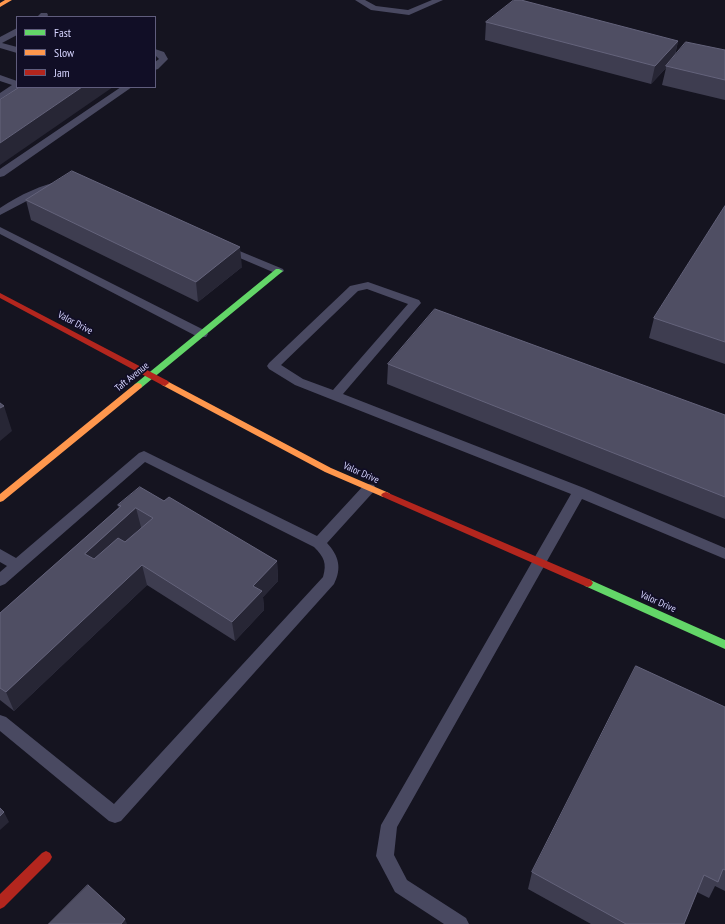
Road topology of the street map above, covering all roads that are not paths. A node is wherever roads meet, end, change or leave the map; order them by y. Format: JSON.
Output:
{"nodes":[{"id":1,"x":9,"y":0,"type":"edge"},
{"id":2,"x":359,"y":0,"type":"edge"},
{"id":3,"x":439,"y":0,"type":"edge"},
{"id":4,"x":0,"y":6,"type":"edge"},
{"id":5,"x":16,"y":32,"type":"edge"},
{"id":6,"x":0,"y":41,"type":"edge"},
{"id":7,"x":0,"y":45,"type":"edge"},
{"id":8,"x":16,"y":50,"type":"edge"},
{"id":9,"x":156,"y":52,"type":"edge"},
{"id":10,"x":156,"y":66,"type":"edge"},
{"id":11,"x":0,"y":78,"type":"edge"},
{"id":12,"x":16,"y":85,"type":"edge"},
{"id":13,"x":16,"y":86,"type":"edge"},
{"id":14,"x":126,"y":88,"type":"edge"},
{"id":15,"x":0,"y":97,"type":"edge"},
{"id":16,"x":0,"y":174,"type":"edge"},
{"id":17,"x":77,"y":184,"type":"edge"},
{"id":18,"x":0,"y":212,"type":"edge"},
{"id":19,"x":0,"y":230,"type":"edge"},
{"id":20,"x":215,"y":243,"type":"edge"},
{"id":21,"x":278,"y":272,"type":"joint"},
{"id":22,"x":0,"y":296,"type":"edge"},
{"id":23,"x":202,"y":334,"type":"junction"},
{"id":24,"x":151,"y":376,"type":"junction"},
{"id":25,"x":335,"y":396,"type":"junction"},
{"id":26,"x":370,"y":489,"type":"junction"},
{"id":27,"x":579,"y":492,"type":"junction"},
{"id":28,"x":0,"y":499,"type":"edge"},
{"id":29,"x":320,"y":543,"type":"junction"},
{"id":30,"x":725,"y":554,"type":"edge"},
{"id":31,"x":0,"y":555,"type":"edge"},
{"id":32,"x":540,"y":561,"type":"junction"},
{"id":33,"x":17,"y":565,"type":"junction"},
{"id":34,"x":0,"y":580,"type":"edge"},
{"id":35,"x":725,"y":645,"type":"edge"},
{"id":36,"x":0,"y":722,"type":"edge"},
{"id":37,"x":46,"y":857,"type":"dead end"},
{"id":38,"x":0,"y":902,"type":"edge"},
{"id":39,"x":460,"y":924,"type":"edge"}],
"edges":[{"from":1,"to":4,"type":"street"},
{"from":2,"to":3,"type":"lane"},
{"from":5,"to":6,"type":"lane"},
{"from":7,"to":8,"type":"lane"},
{"from":9,"to":10,"type":"lane"},
{"from":11,"to":12,"type":"lane"},
{"from":13,"to":15,"type":"lane"},
{"from":14,"to":16,"type":"lane"},
{"from":17,"to":18,"type":"lane"},
{"from":19,"to":23,"type":"lane"},
{"from":20,"to":21,"type":"lane"},
{"from":21,"to":23,"type":"street","name":"Taft Avenue"},
{"from":22,"to":24,"type":"street","name":"Valor Drive"},
{"from":23,"to":24,"type":"street","name":"Taft Avenue"},
{"from":24,"to":26,"type":"street","name":"Valor Drive"},
{"from":24,"to":28,"type":"street","name":"Taft Avenue"},
{"from":25,"to":25,"type":"lane"},
{"from":25,"to":27,"type":"lane"},
{"from":26,"to":29,"type":"lane"},
{"from":26,"to":32,"type":"street","name":"Valor Drive"},
{"from":27,"to":30,"type":"lane"},
{"from":27,"to":32,"type":"lane"},
{"from":29,"to":33,"type":"lane"},
{"from":29,"to":36,"type":"lane"},
{"from":31,"to":33,"type":"lane"},
{"from":32,"to":35,"type":"street","name":"Valor Drive"},
{"from":32,"to":39,"type":"lane"},
{"from":33,"to":34,"type":"lane"},
{"from":37,"to":38,"type":"street"}]}
